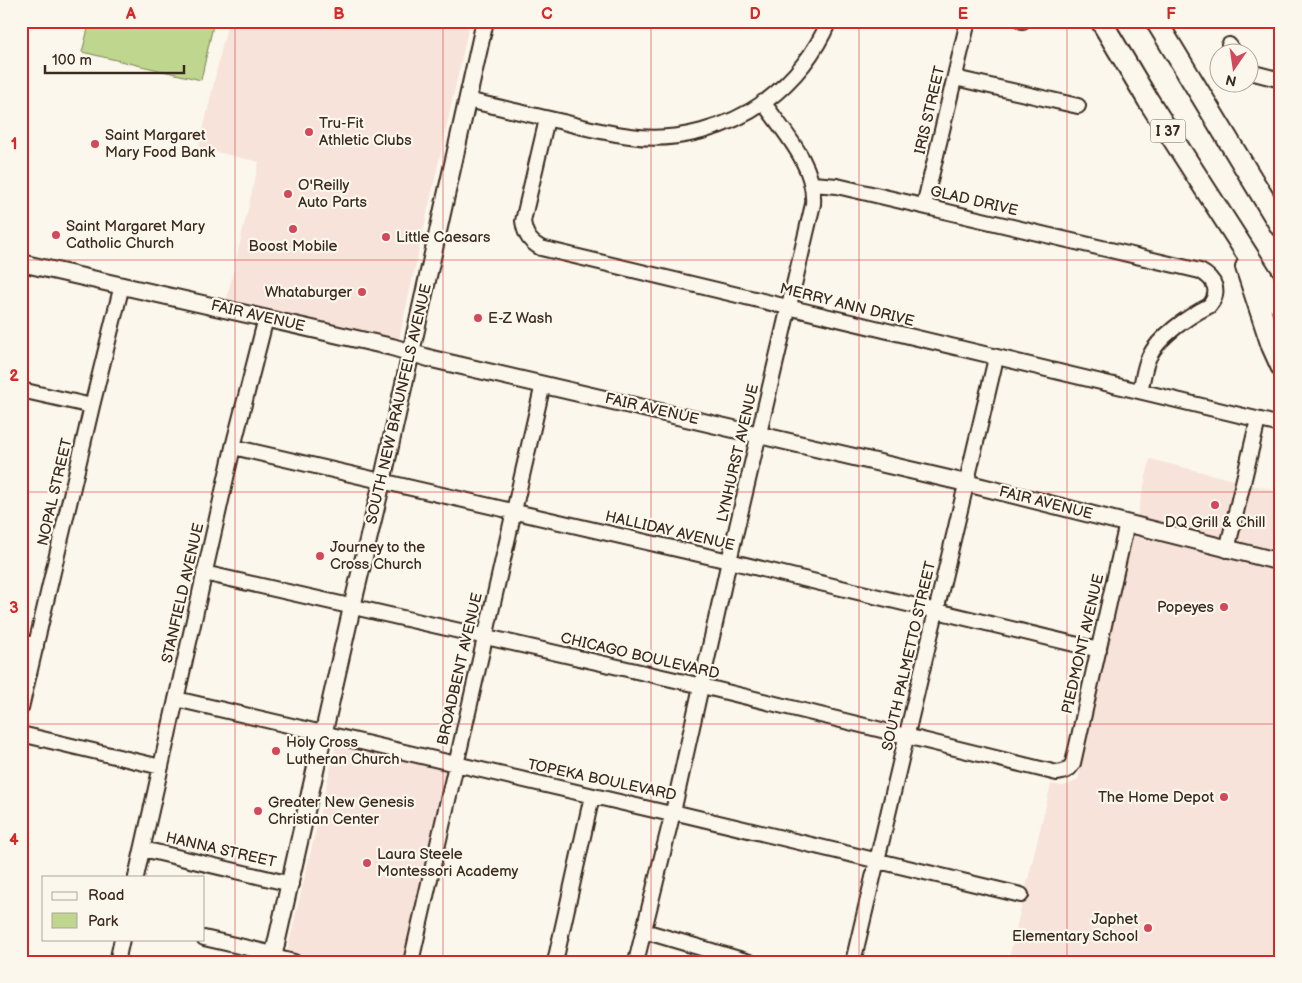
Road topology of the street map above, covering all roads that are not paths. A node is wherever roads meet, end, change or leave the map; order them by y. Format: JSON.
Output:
{"nodes":[{"id":1,"x":485,"y":21,"type":"edge"},
{"id":2,"x":829,"y":21,"type":"edge"},
{"id":3,"x":968,"y":21,"type":"edge"},
{"id":4,"x":1101,"y":21,"type":"edge"},
{"id":5,"x":1156,"y":21,"type":"edge"},
{"id":6,"x":1260,"y":75,"type":"edge"},
{"id":7,"x":955,"y":78,"type":"junction"},
{"id":8,"x":1281,"y":80,"type":"edge"},
{"id":9,"x":467,"y":100,"type":"junction"},
{"id":10,"x":763,"y":102,"type":"junction"},
{"id":11,"x":1078,"y":106,"type":"dead end"},
{"id":12,"x":547,"y":119,"type":"junction"},
{"id":13,"x":1221,"y":126,"type":"junction"},
{"id":14,"x":813,"y":184,"type":"junction"},
{"id":15,"x":1281,"y":202,"type":"edge"},
{"id":16,"x":924,"y":206,"type":"junction"},
{"id":17,"x":1281,"y":227,"type":"edge"},
{"id":18,"x":1236,"y":239,"type":"junction"},
{"id":19,"x":21,"y":263,"type":"edge"},
{"id":20,"x":122,"y":285,"type":"junction"},
{"id":21,"x":788,"y":307,"type":"junction"},
{"id":22,"x":1281,"y":307,"type":"edge"},
{"id":23,"x":266,"y":318,"type":"junction"},
{"id":24,"x":411,"y":352,"type":"junction"},
{"id":25,"x":996,"y":358,"type":"junction"},
{"id":26,"x":1281,"y":366,"type":"edge"},
{"id":27,"x":543,"y":384,"type":"junction"},
{"id":28,"x":21,"y":390,"type":"edge"},
{"id":29,"x":1140,"y":391,"type":"junction"},
{"id":30,"x":92,"y":406,"type":"junction"},
{"id":31,"x":1258,"y":420,"type":"junction"},
{"id":32,"x":1281,"y":426,"type":"edge"},
{"id":33,"x":759,"y":434,"type":"junction"},
{"id":34,"x":233,"y":447,"type":"junction"},
{"id":35,"x":382,"y":482,"type":"junction"},
{"id":36,"x":966,"y":483,"type":"junction"},
{"id":37,"x":513,"y":511,"type":"junction"},
{"id":38,"x":1127,"y":523,"type":"junction"},
{"id":39,"x":1227,"y":550,"type":"junction"},
{"id":40,"x":729,"y":561,"type":"junction"},
{"id":41,"x":1281,"y":562,"type":"edge"},
{"id":42,"x":204,"y":573,"type":"junction"},
{"id":43,"x":352,"y":607,"type":"junction"},
{"id":44,"x":936,"y":612,"type":"junction"},
{"id":45,"x":484,"y":637,"type":"junction"},
{"id":46,"x":21,"y":642,"type":"edge"},
{"id":47,"x":36,"y":646,"type":"junction"},
{"id":48,"x":1099,"y":650,"type":"junction"},
{"id":49,"x":702,"y":686,"type":"junction"},
{"id":50,"x":176,"y":699,"type":"junction"},
{"id":51,"x":21,"y":708,"type":"edge"},
{"id":52,"x":324,"y":733,"type":"junction"},
{"id":53,"x":21,"y":734,"type":"edge"},
{"id":54,"x":906,"y":736,"type":"junction"},
{"id":55,"x":455,"y":764,"type":"junction"},
{"id":56,"x":161,"y":768,"type":"junction"},
{"id":57,"x":1067,"y":770,"type":"joint"},
{"id":58,"x":592,"y":796,"type":"junction"},
{"id":59,"x":673,"y":812,"type":"junction"},
{"id":60,"x":143,"y":848,"type":"junction"},
{"id":61,"x":877,"y":860,"type":"junction"},
{"id":62,"x":136,"y":876,"type":"edge"},
{"id":63,"x":291,"y":884,"type":"junction"},
{"id":64,"x":1021,"y":894,"type":"dead end"},
{"id":65,"x":644,"y":931,"type":"junction"},
{"id":66,"x":205,"y":938,"type":"edge"},
{"id":67,"x":122,"y":940,"type":"edge"},
{"id":68,"x":273,"y":958,"type":"edge"},
{"id":69,"x":117,"y":962,"type":"edge"},
{"id":70,"x":294,"y":962,"type":"edge"},
{"id":71,"x":410,"y":962,"type":"edge"},
{"id":72,"x":555,"y":962,"type":"edge"},
{"id":73,"x":636,"y":962,"type":"edge"},
{"id":74,"x":749,"y":962,"type":"edge"},
{"id":75,"x":853,"y":962,"type":"edge"}],
"edges":[{"from":1,"to":9,"type":"main road","name":"SOUTH NEW BRAUNFELS AVENUE"},
{"from":2,"to":10,"type":"street"},
{"from":3,"to":7,"type":"street","name":"IRIS STREET"},
{"from":4,"to":18,"type":"highway","number":"I 37"},
{"from":5,"to":13,"type":"highway"},
{"from":6,"to":8,"type":"street"},
{"from":7,"to":11,"type":"street"},
{"from":7,"to":16,"type":"street","name":"IRIS STREET"},
{"from":9,"to":12,"type":"street"},
{"from":9,"to":24,"type":"main road","name":"SOUTH NEW BRAUNFELS AVENUE"},
{"from":10,"to":12,"type":"street"},
{"from":10,"to":14,"type":"street"},
{"from":12,"to":21,"type":"street","name":"MERRY ANN DRIVE"},
{"from":13,"to":15,"type":"highway"},
{"from":13,"to":17,"type":"highway"},
{"from":14,"to":16,"type":"street","name":"GLAD DRIVE"},
{"from":14,"to":21,"type":"street","name":"LYNHURST AVENUE"},
{"from":16,"to":29,"type":"street","name":"GLAD DRIVE"},
{"from":18,"to":22,"type":"highway","number":"I 37"},
{"from":18,"to":26,"type":"highway"},
{"from":19,"to":20,"type":"main road","name":"FAIR AVENUE"},
{"from":20,"to":23,"type":"main road","name":"FAIR AVENUE"},
{"from":20,"to":30,"type":"street","name":"NOPAL STREET"},
{"from":21,"to":25,"type":"street","name":"MERRY ANN DRIVE"},
{"from":21,"to":33,"type":"street","name":"LYNHURST AVENUE"},
{"from":23,"to":24,"type":"main road","name":"FAIR AVENUE"},
{"from":23,"to":34,"type":"street","name":"STANFIELD AVENUE"},
{"from":24,"to":27,"type":"main road","name":"FAIR AVENUE"},
{"from":24,"to":35,"type":"main road","name":"SOUTH NEW BRAUNFELS AVENUE"},
{"from":25,"to":29,"type":"street","name":"MERRY ANN DRIVE"},
{"from":25,"to":36,"type":"street","name":"SOUTH PALMETTO STREET"},
{"from":27,"to":33,"type":"main road","name":"FAIR AVENUE"},
{"from":27,"to":37,"type":"street","name":"BROADBENT AVENUE"},
{"from":28,"to":30,"type":"street"},
{"from":29,"to":31,"type":"street","name":"MERRY ANN DRIVE"},
{"from":30,"to":47,"type":"street","name":"NOPAL STREET"},
{"from":31,"to":32,"type":"street","name":"MERRY ANN DRIVE"},
{"from":31,"to":39,"type":"street"},
{"from":33,"to":36,"type":"main road","name":"FAIR AVENUE"},
{"from":33,"to":40,"type":"street","name":"LYNHURST AVENUE"},
{"from":34,"to":35,"type":"street","name":"HALLIDAY AVENUE"},
{"from":34,"to":42,"type":"street","name":"STANFIELD AVENUE"},
{"from":35,"to":37,"type":"street","name":"HALLIDAY AVENUE"},
{"from":35,"to":43,"type":"main road","name":"SOUTH NEW BRAUNFELS AVENUE"},
{"from":36,"to":38,"type":"main road","name":"FAIR AVENUE"},
{"from":36,"to":44,"type":"street","name":"SOUTH PALMETTO STREET"},
{"from":37,"to":40,"type":"street","name":"HALLIDAY AVENUE"},
{"from":37,"to":45,"type":"street","name":"BROADBENT AVENUE"},
{"from":38,"to":39,"type":"main road","name":"FAIR AVENUE"},
{"from":38,"to":48,"type":"street","name":"PIEDMONT AVENUE"},
{"from":39,"to":41,"type":"main road","name":"FAIR AVENUE"},
{"from":40,"to":44,"type":"street","name":"HALLIDAY AVENUE"},
{"from":40,"to":49,"type":"street","name":"LYNHURST AVENUE"},
{"from":42,"to":43,"type":"street","name":"CHICAGO BOULEVARD"},
{"from":42,"to":50,"type":"street","name":"STANFIELD AVENUE"},
{"from":43,"to":45,"type":"street","name":"CHICAGO BOULEVARD"},
{"from":43,"to":52,"type":"main road","name":"SOUTH NEW BRAUNFELS AVENUE"},
{"from":44,"to":48,"type":"street","name":"HALLIDAY AVENUE"},
{"from":44,"to":54,"type":"street","name":"SOUTH PALMETTO STREET"},
{"from":45,"to":49,"type":"street","name":"CHICAGO BOULEVARD"},
{"from":45,"to":55,"type":"street","name":"BROADBENT AVENUE"},
{"from":46,"to":47,"type":"street"},
{"from":47,"to":51,"type":"street","name":"NOPAL STREET"},
{"from":48,"to":57,"type":"street","name":"PIEDMONT AVENUE"},
{"from":49,"to":54,"type":"street","name":"CHICAGO BOULEVARD"},
{"from":49,"to":59,"type":"street","name":"LYNHURST AVENUE"},
{"from":50,"to":52,"type":"street","name":"TOPEKA BOULEVARD"},
{"from":50,"to":56,"type":"street","name":"STANFIELD AVENUE"},
{"from":52,"to":55,"type":"street","name":"TOPEKA BOULEVARD"},
{"from":52,"to":63,"type":"main road","name":"SOUTH NEW BRAUNFELS AVENUE"},
{"from":53,"to":56,"type":"street"},
{"from":54,"to":57,"type":"street","name":"CHICAGO BOULEVARD"},
{"from":54,"to":61,"type":"street","name":"SOUTH PALMETTO STREET"},
{"from":55,"to":58,"type":"street","name":"TOPEKA BOULEVARD"},
{"from":55,"to":71,"type":"street","name":"BROADBENT AVENUE"},
{"from":56,"to":60,"type":"street","name":"STANFIELD AVENUE"},
{"from":58,"to":59,"type":"street","name":"TOPEKA BOULEVARD"},
{"from":58,"to":72,"type":"street"},
{"from":59,"to":61,"type":"street","name":"TOPEKA BOULEVARD"},
{"from":59,"to":65,"type":"street","name":"LYNHURST AVENUE"},
{"from":60,"to":62,"type":"street","name":"STANFIELD AVENUE"},
{"from":60,"to":63,"type":"street","name":"HANNA STREET"},
{"from":61,"to":64,"type":"street","name":"TOPEKA BOULEVARD"},
{"from":61,"to":75,"type":"street","name":"SOUTH PALMETTO STREET"},
{"from":63,"to":68,"type":"main road","name":"SOUTH NEW BRAUNFELS AVENUE"},
{"from":65,"to":73,"type":"street","name":"LYNHURST AVENUE"},
{"from":65,"to":74,"type":"street"},
{"from":66,"to":68,"type":"street"},
{"from":67,"to":69,"type":"street"},
{"from":68,"to":70,"type":"street"}]}
